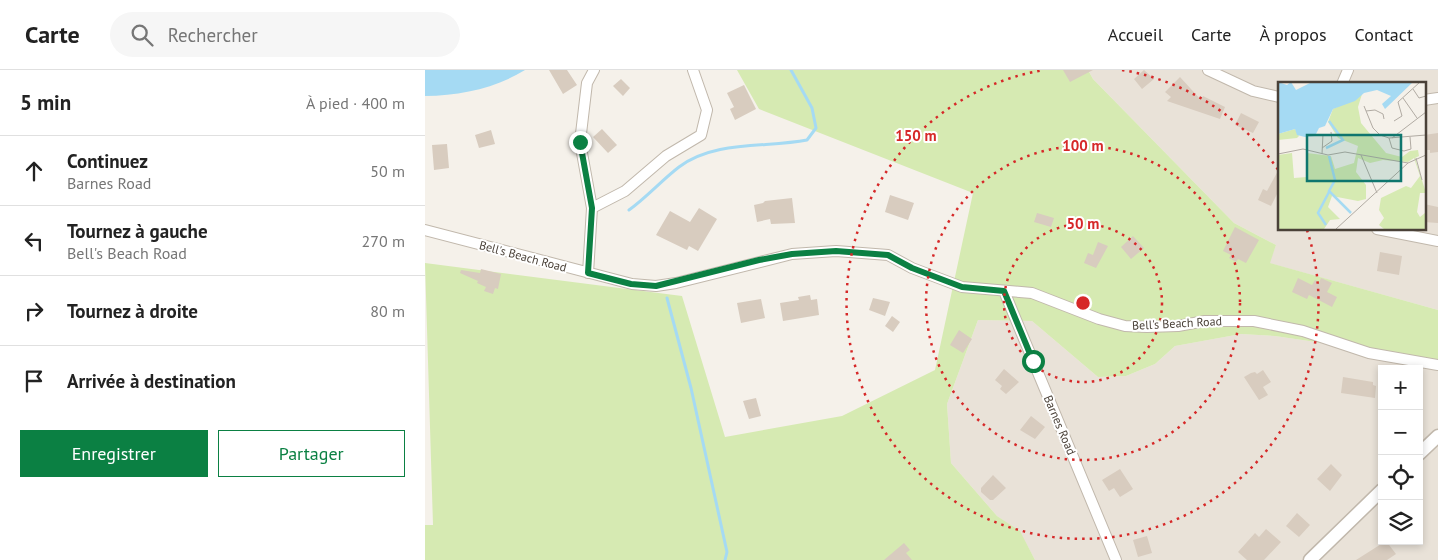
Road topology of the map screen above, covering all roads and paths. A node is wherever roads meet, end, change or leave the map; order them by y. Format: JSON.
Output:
{"nodes":[{"id":1,"x":594,"y":70,"type":"edge"},
{"id":2,"x":693,"y":70,"type":"edge"},
{"id":3,"x":1208,"y":70,"type":"edge"},
{"id":4,"x":1348,"y":70,"type":"edge"},
{"id":5,"x":1343,"y":82,"type":"edge"},
{"id":6,"x":1278,"y":97,"type":"edge"},
{"id":7,"x":592,"y":208,"type":"junction"},
{"id":8,"x":425,"y":230,"type":"edge"},
{"id":9,"x":1382,"y":230,"type":"edge"},
{"id":10,"x":1438,"y":241,"type":"edge"},
{"id":11,"x":588,"y":273,"type":"junction"},
{"id":12,"x":1004,"y":291,"type":"junction"},
{"id":13,"x":1438,"y":364,"type":"edge"},
{"id":14,"x":1438,"y":436,"type":"edge"},
{"id":15,"x":1423,"y":450,"type":"edge"},
{"id":16,"x":1378,"y":494,"type":"edge"},
{"id":17,"x":1115,"y":560,"type":"edge"},
{"id":18,"x":1309,"y":560,"type":"edge"}],
"edges":[{"from":1,"to":7,"type":"street"},
{"from":2,"to":7,"type":"street"},
{"from":3,"to":6,"type":"street"},
{"from":4,"to":5,"type":"street"},
{"from":7,"to":11,"type":"street"},
{"from":8,"to":11,"type":"street","name":"Bell's Beach Road"},
{"from":9,"to":10,"type":"street"},
{"from":11,"to":12,"type":"street","name":"Bell's Beach Road"},
{"from":12,"to":13,"type":"street","name":"Bell's Beach Road"},
{"from":12,"to":17,"type":"street","name":"Barnes Road"},
{"from":14,"to":15,"type":"street"},
{"from":16,"to":18,"type":"street"}]}
